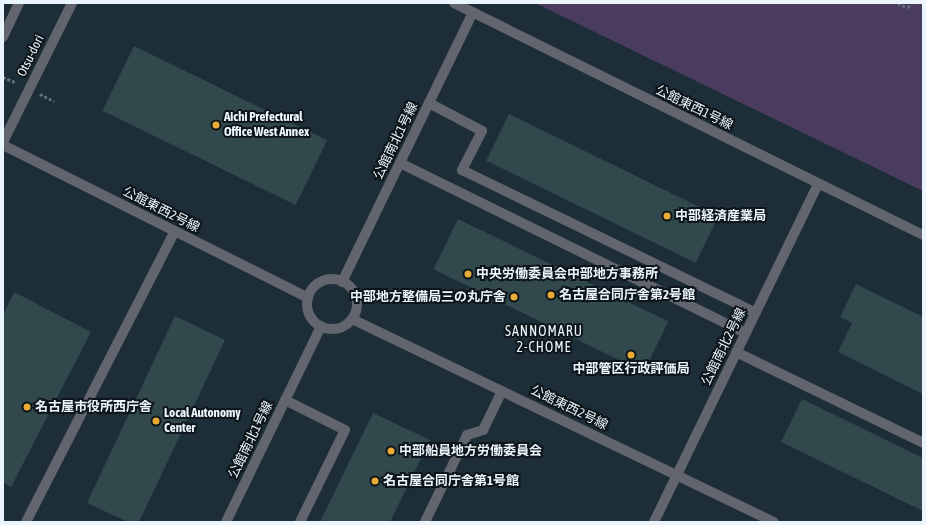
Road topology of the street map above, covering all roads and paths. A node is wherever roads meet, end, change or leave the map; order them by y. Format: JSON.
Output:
{"nodes":[{"id":1,"x":19,"y":3,"type":"edge"},
{"id":2,"x":72,"y":3,"type":"edge"},
{"id":3,"x":454,"y":3,"type":"edge"},
{"id":4,"x":898,"y":3,"type":"edge"},
{"id":5,"x":910,"y":3,"type":"edge"},
{"id":6,"x":473,"y":12,"type":"junction"},
{"id":7,"x":3,"y":37,"type":"edge"},
{"id":8,"x":429,"y":103,"type":"junction"},
{"id":9,"x":3,"y":144,"type":"edge"},
{"id":10,"x":400,"y":163,"type":"junction"},
{"id":11,"x":818,"y":184,"type":"junction"},
{"id":12,"x":175,"y":231,"type":"junction"},
{"id":13,"x":923,"y":234,"type":"edge"},
{"id":14,"x":342,"y":282,"type":"junction"},
{"id":15,"x":308,"y":298,"type":"junction"},
{"id":16,"x":755,"y":312,"type":"junction"},
{"id":17,"x":352,"y":319,"type":"junction"},
{"id":18,"x":321,"y":326,"type":"junction"},
{"id":19,"x":745,"y":333,"type":"junction"},
{"id":20,"x":736,"y":352,"type":"junction"},
{"id":21,"x":502,"y":391,"type":"junction"},
{"id":22,"x":285,"y":400,"type":"junction"},
{"id":23,"x":923,"y":443,"type":"edge"},
{"id":24,"x":676,"y":474,"type":"junction"},
{"id":25,"x":763,"y":520,"type":"edge"},
{"id":26,"x":26,"y":522,"type":"edge"},
{"id":27,"x":226,"y":522,"type":"edge"},
{"id":28,"x":300,"y":522,"type":"edge"},
{"id":29,"x":425,"y":522,"type":"edge"},
{"id":30,"x":654,"y":522,"type":"edge"},
{"id":31,"x":774,"y":522,"type":"edge"}],
"edges":[{"from":1,"to":7,"type":"street"},
{"from":2,"to":9,"type":"street","name":"Otsu-dori"},
{"from":3,"to":6,"type":"street","name":"公館東西1号線"},
{"from":4,"to":5,"type":"path"},
{"from":6,"to":8,"type":"street","name":"公館南北1号線"},
{"from":6,"to":11,"type":"street","name":"公館東西1号線"},
{"from":8,"to":10,"type":"street","name":"公館南北1号線"},
{"from":8,"to":16,"type":"street"},
{"from":9,"to":12,"type":"street","name":"公館東西2号線"},
{"from":10,"to":14,"type":"street","name":"公館南北1号線"},
{"from":10,"to":19,"type":"street"},
{"from":11,"to":13,"type":"street","name":"公館東西1号線"},
{"from":11,"to":16,"type":"street","name":"公館南北2号線"},
{"from":12,"to":15,"type":"street","name":"公館東西2号線"},
{"from":12,"to":26,"type":"street"},
{"from":14,"to":15,"type":"street"},
{"from":14,"to":17,"type":"street"},
{"from":15,"to":18,"type":"street"},
{"from":16,"to":19,"type":"street","name":"公館南北2号線"},
{"from":17,"to":18,"type":"street"},
{"from":17,"to":21,"type":"street","name":"公館東西2号線"},
{"from":18,"to":22,"type":"street","name":"公館南北1号線"},
{"from":19,"to":20,"type":"street","name":"公館南北2号線"},
{"from":20,"to":23,"type":"street"},
{"from":20,"to":24,"type":"street","name":"公館南北2号線"},
{"from":21,"to":24,"type":"street","name":"公館東西2号線"},
{"from":21,"to":29,"type":"street"},
{"from":22,"to":27,"type":"street","name":"公館南北1号線"},
{"from":22,"to":28,"type":"street"},
{"from":24,"to":25,"type":"street","name":"公館東西2号線"},
{"from":24,"to":30,"type":"street","name":"公館南北2号線"},
{"from":25,"to":31,"type":"street","name":"公館東西2号線"}]}
